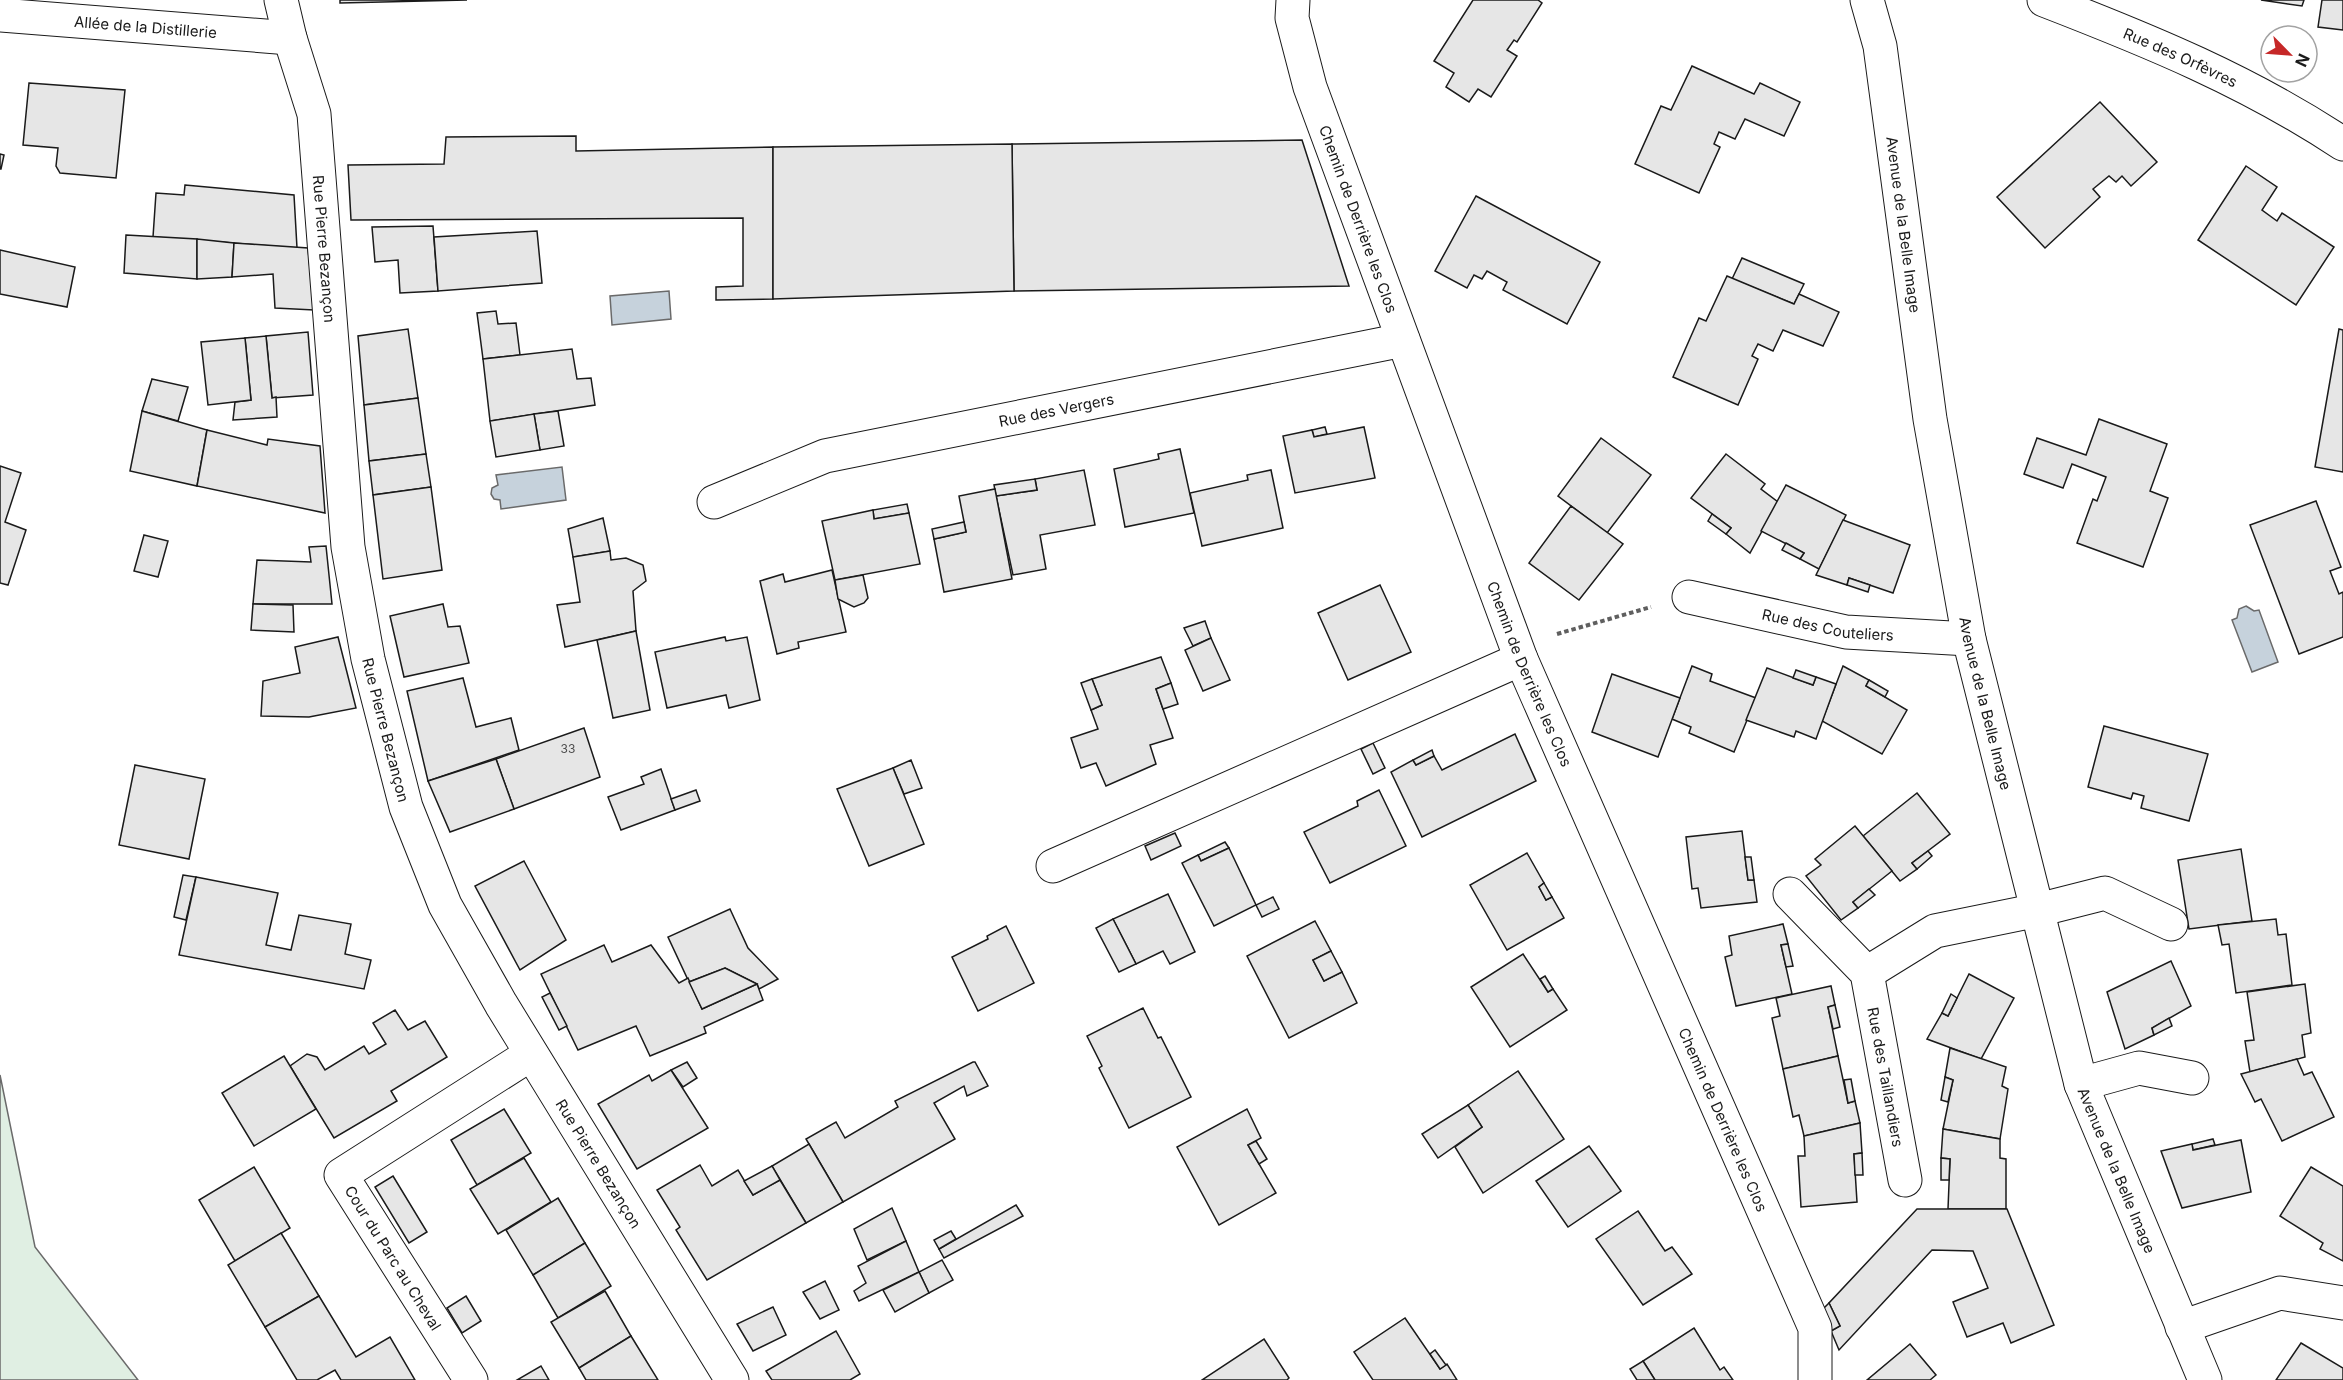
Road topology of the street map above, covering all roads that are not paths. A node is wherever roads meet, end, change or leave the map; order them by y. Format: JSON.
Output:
{"nodes":[{"id":1,"x":281,"y":0,"type":"edge"},
{"id":2,"x":1293,"y":0,"type":"edge"},
{"id":3,"x":1867,"y":0,"type":"edge"},
{"id":4,"x":2044,"y":0,"type":"edge"},
{"id":5,"x":0,"y":15,"type":"edge"},
{"id":6,"x":290,"y":38,"type":"junction"},
{"id":7,"x":2343,"y":144,"type":"edge"},
{"id":8,"x":1403,"y":340,"type":"junction"},
{"id":9,"x":714,"y":502,"type":"dead end"},
{"id":10,"x":1689,"y":597,"type":"road end"},
{"id":11,"x":1969,"y":639,"type":"junction"},
{"id":12,"x":1519,"y":652,"type":"junction"},
{"id":13,"x":1053,"y":866,"type":"dead end"},
{"id":14,"x":1790,"y":894,"type":"dead end"},
{"id":15,"x":2038,"y":910,"type":"junction"},
{"id":16,"x":2171,"y":924,"type":"dead end"},
{"id":17,"x":1867,"y":973,"type":"junction"},
{"id":18,"x":531,"y":1054,"type":"junction"},
{"id":19,"x":2192,"y":1078,"type":"dead end"},
{"id":20,"x":2081,"y":1084,"type":"junction"},
{"id":21,"x":1905,"y":1180,"type":"dead end"},
{"id":22,"x":2343,"y":1303,"type":"edge"},
{"id":23,"x":2182,"y":1326,"type":"junction"},
{"id":24,"x":471,"y":1380,"type":"edge"},
{"id":25,"x":732,"y":1380,"type":"edge"},
{"id":26,"x":1815,"y":1380,"type":"edge"},
{"id":27,"x":2205,"y":1380,"type":"edge"}],
"edges":[{"from":1,"to":6,"type":"street","name":"Rue Pierre Bezançon"},
{"from":2,"to":8,"type":"street","name":"Chemin de Derrière les Clos"},
{"from":3,"to":11,"type":"street","name":"Avenue de la Belle Image"},
{"from":4,"to":7,"type":"street","name":"Rue des Orfèvres"},
{"from":5,"to":6,"type":"street","name":"Allée de la Distillerie"},
{"from":6,"to":18,"type":"street","name":"Rue Pierre Bezançon"},
{"from":8,"to":9,"type":"street","name":"Rue des Vergers"},
{"from":8,"to":12,"type":"street","name":"Chemin de Derrière les Clos"},
{"from":10,"to":11,"type":"street","name":"Rue des Couteliers"},
{"from":11,"to":15,"type":"street","name":"Avenue de la Belle Image"},
{"from":12,"to":13,"type":"street"},
{"from":12,"to":26,"type":"street","name":"Chemin de Derrière les Clos"},
{"from":14,"to":17,"type":"street"},
{"from":15,"to":16,"type":"street"},
{"from":15,"to":17,"type":"street"},
{"from":15,"to":20,"type":"street","name":"Avenue de la Belle Image"},
{"from":17,"to":21,"type":"street","name":"Rue des Taillandiers"},
{"from":18,"to":24,"type":"street","name":"Cour du Parc au Cheval"},
{"from":18,"to":25,"type":"street","name":"Rue Pierre Bezançon"},
{"from":19,"to":20,"type":"street"},
{"from":20,"to":23,"type":"street","name":"Avenue de la Belle Image"},
{"from":22,"to":23,"type":"street"},
{"from":23,"to":27,"type":"street","name":"Avenue de la Belle Image"}]}
